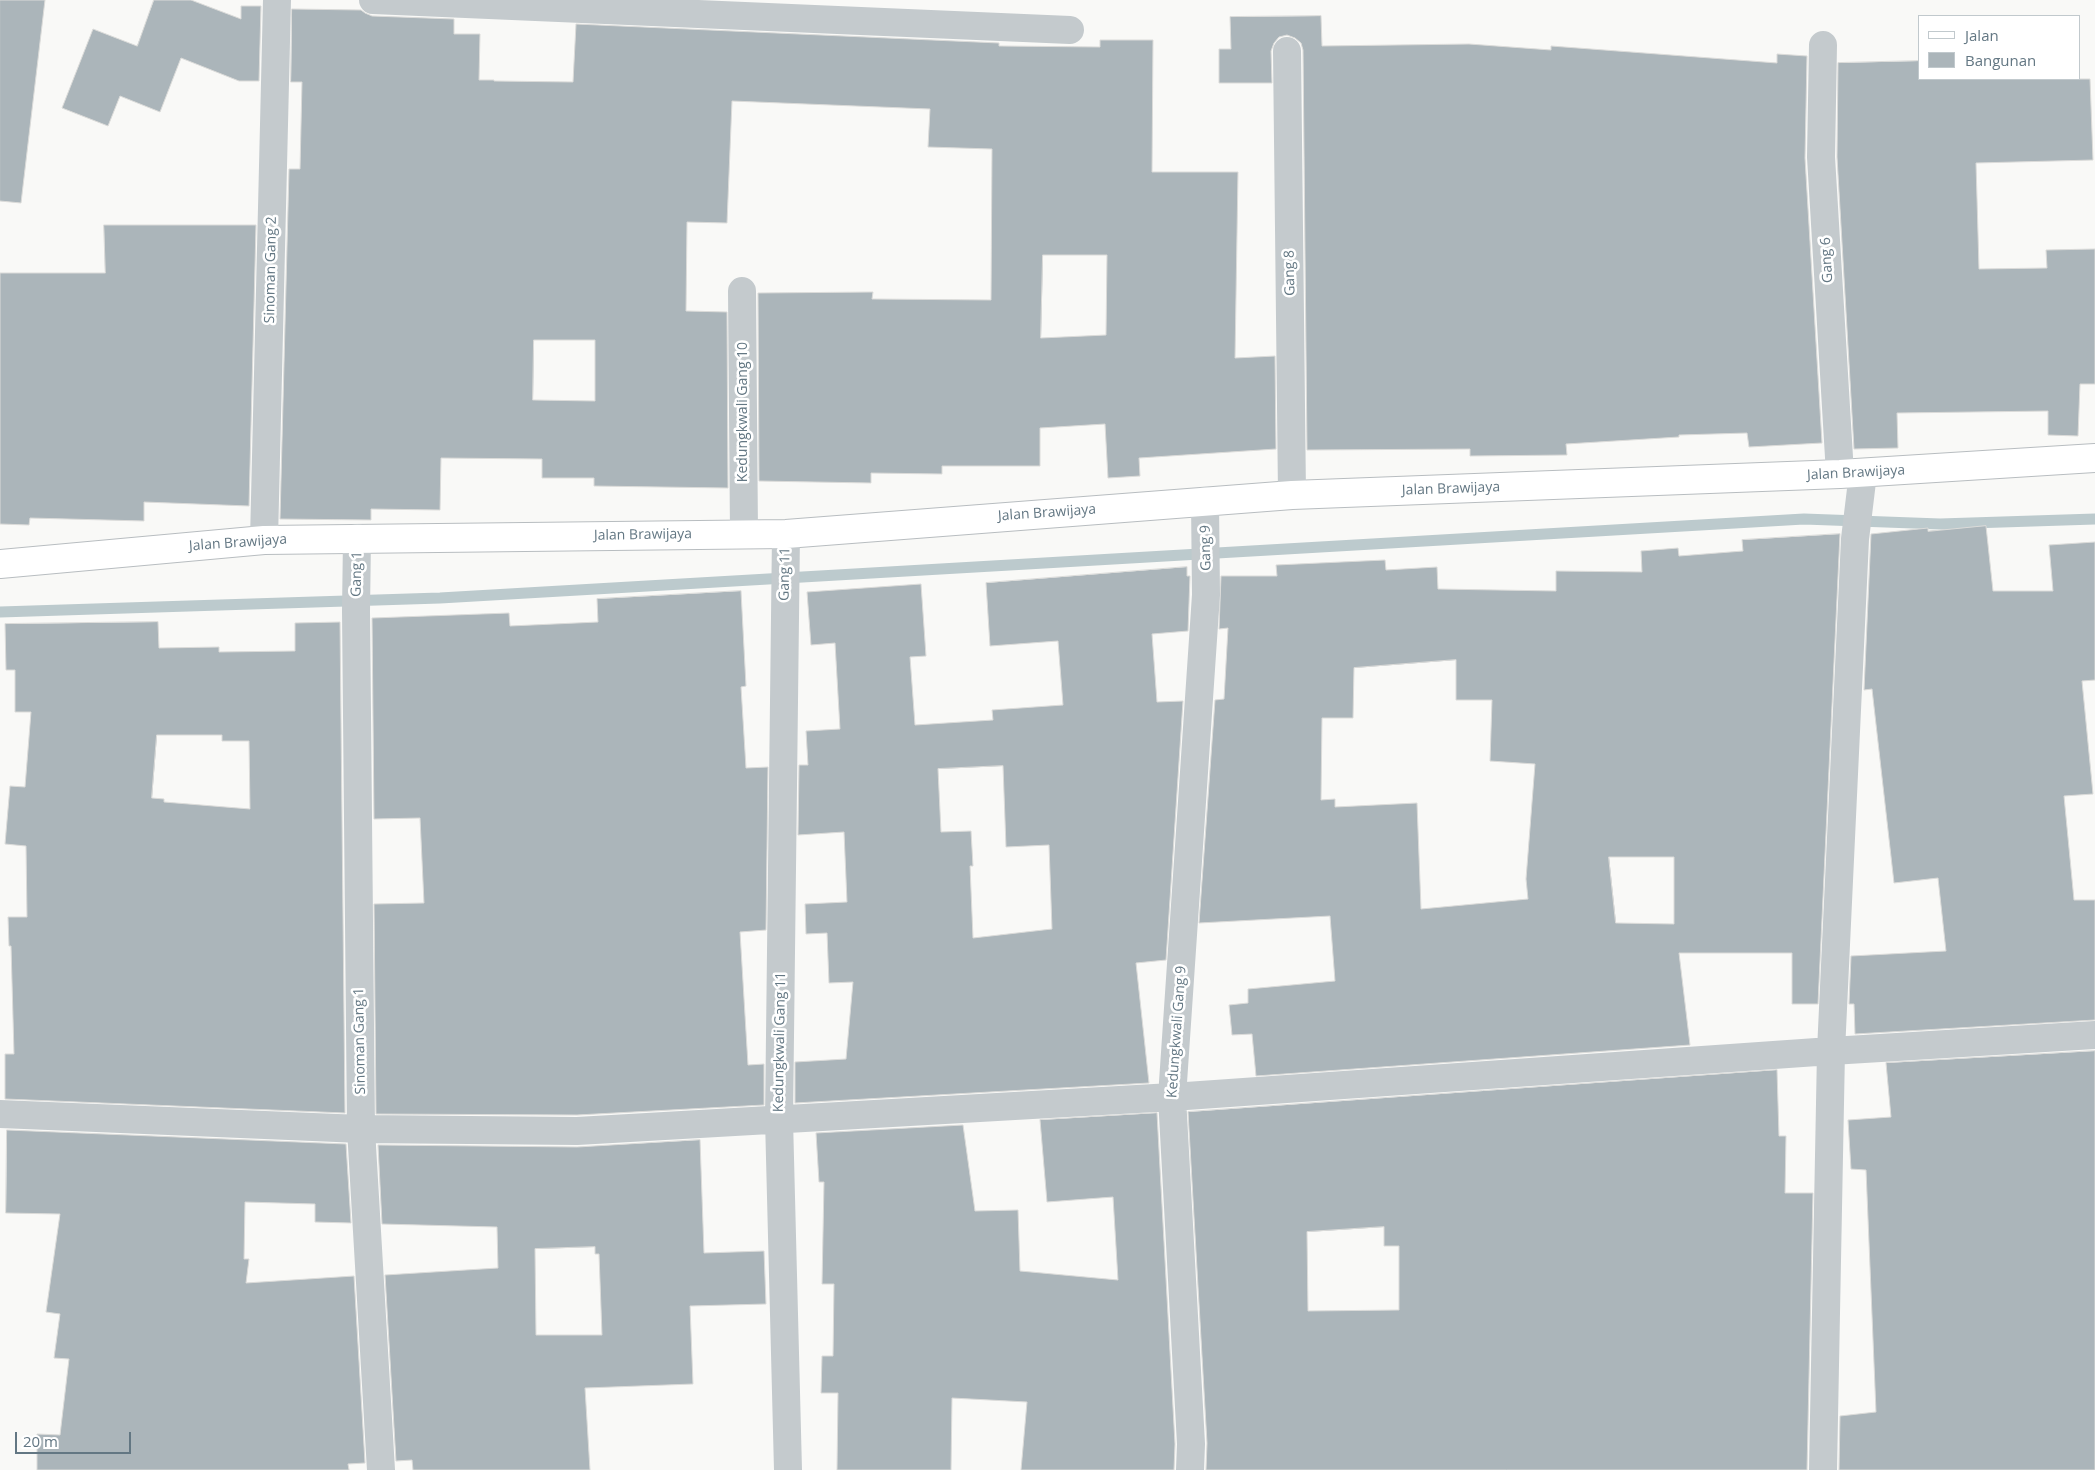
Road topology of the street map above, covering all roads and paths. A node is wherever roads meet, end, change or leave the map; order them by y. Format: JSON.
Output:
{"nodes":[{"id":1,"x":277,"y":0,"type":"edge"},
{"id":2,"x":373,"y":0,"type":"edge"},
{"id":3,"x":1070,"y":30,"type":"dead end"},
{"id":4,"x":1823,"y":45,"type":"dead end"},
{"id":5,"x":1287,"y":52,"type":"dead end"},
{"id":6,"x":742,"y":291,"type":"dead end"},
{"id":7,"x":2095,"y":458,"type":"edge"},
{"id":8,"x":1852,"y":474,"type":"junction"},
{"id":9,"x":1292,"y":495,"type":"junction"},
{"id":10,"x":1205,"y":501,"type":"junction"},
{"id":11,"x":744,"y":534,"type":"junction"},
{"id":12,"x":786,"y":534,"type":"junction"},
{"id":13,"x":358,"y":538,"type":"junction"},
{"id":14,"x":264,"y":540,"type":"junction"},
{"id":15,"x":0,"y":564,"type":"edge"},
{"id":16,"x":1206,"y":595,"type":"joint"},
{"id":17,"x":356,"y":600,"type":"joint"},
{"id":18,"x":784,"y":614,"type":"joint"},
{"id":19,"x":2095,"y":1035,"type":"edge"},
{"id":20,"x":1832,"y":1051,"type":"junction"},
{"id":21,"x":1172,"y":1097,"type":"junction"},
{"id":22,"x":0,"y":1114,"type":"edge"},
{"id":23,"x":779,"y":1119,"type":"junction"},
{"id":24,"x":361,"y":1129,"type":"junction"},
{"id":25,"x":381,"y":1470,"type":"edge"},
{"id":26,"x":788,"y":1470,"type":"edge"},
{"id":27,"x":1190,"y":1470,"type":"edge"},
{"id":28,"x":1823,"y":1470,"type":"edge"}],
"edges":[{"from":1,"to":14,"type":"street","name":"Sinoman Gang 2"},
{"from":2,"to":3,"type":"street"},
{"from":4,"to":8,"type":"street","name":"Gang 6"},
{"from":5,"to":9,"type":"street","name":"Gang 8"},
{"from":6,"to":11,"type":"street","name":"Kedungkwali Gang 10"},
{"from":7,"to":8,"type":"main road","name":"Jalan Brawijaya"},
{"from":8,"to":9,"type":"main road","name":"Jalan Brawijaya"},
{"from":8,"to":20,"type":"street","name":"Gang 6"},
{"from":9,"to":10,"type":"main road","name":"Jalan Brawijaya"},
{"from":10,"to":12,"type":"main road","name":"Jalan Brawijaya"},
{"from":10,"to":16,"type":"street","name":"Gang 9"},
{"from":11,"to":12,"type":"main road","name":"Jalan Brawijaya"},
{"from":11,"to":13,"type":"main road","name":"Jalan Brawijaya"},
{"from":12,"to":18,"type":"street","name":"Gang 11"},
{"from":13,"to":14,"type":"main road","name":"Jalan Brawijaya"},
{"from":13,"to":17,"type":"street","name":"Gang 1"},
{"from":14,"to":15,"type":"main road","name":"Jalan Brawijaya"},
{"from":16,"to":21,"type":"street","name":"Kedungkwali Gang 9"},
{"from":17,"to":24,"type":"street","name":"Sinoman Gang 1"},
{"from":18,"to":23,"type":"street","name":"Kedungkwali Gang 11"},
{"from":19,"to":20,"type":"street"},
{"from":20,"to":21,"type":"street"},
{"from":20,"to":28,"type":"street","name":"Gang 6"},
{"from":21,"to":23,"type":"street"},
{"from":21,"to":27,"type":"street","name":"Kedungkwali Gang 9"},
{"from":22,"to":24,"type":"street"},
{"from":23,"to":24,"type":"street"},
{"from":23,"to":26,"type":"street","name":"Kedungkwali Gang 11"},
{"from":24,"to":25,"type":"street","name":"Sinoman Gang 1"}]}
